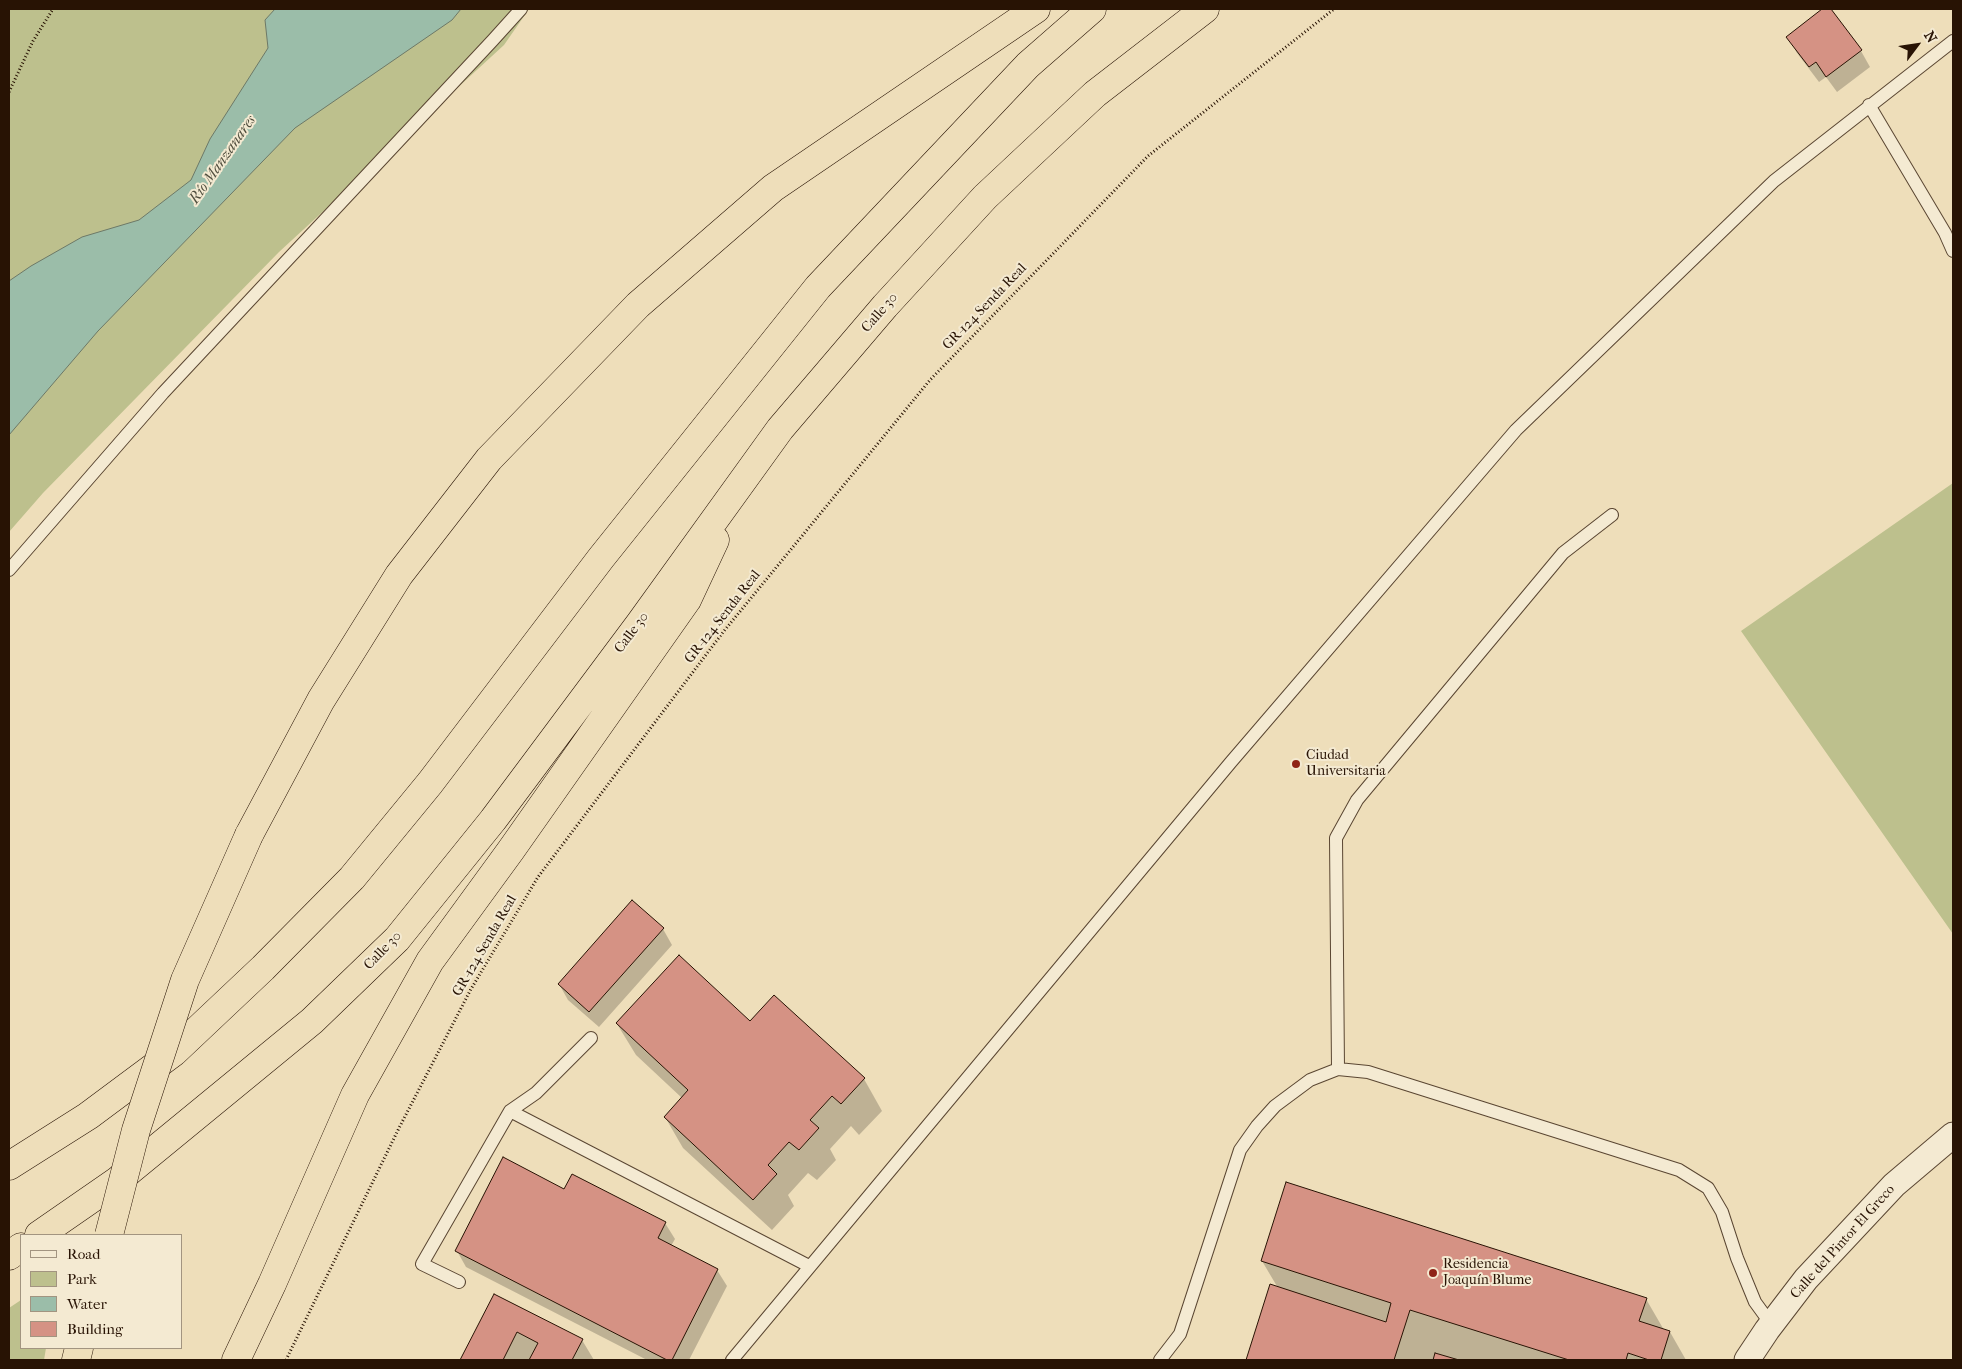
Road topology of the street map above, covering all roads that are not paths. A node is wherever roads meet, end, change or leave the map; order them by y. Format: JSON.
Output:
{"nodes":[{"id":1,"x":521,"y":9,"type":"edge"},
{"id":2,"x":1036,"y":9,"type":"edge"},
{"id":3,"x":1092,"y":9,"type":"edge"},
{"id":4,"x":1205,"y":9,"type":"edge"},
{"id":5,"x":1953,"y":40,"type":"edge"},
{"id":6,"x":1869,"y":105,"type":"junction"},
{"id":7,"x":1953,"y":251,"type":"edge"},
{"id":8,"x":742,"y":482,"type":"junction"},
{"id":9,"x":1612,"y":515,"type":"dead end"},
{"id":10,"x":9,"y":570,"type":"edge"},
{"id":11,"x":591,"y":1038,"type":"dead end"},
{"id":12,"x":1338,"y":1069,"type":"junction"},
{"id":13,"x":510,"y":1111,"type":"junction"},
{"id":14,"x":1953,"y":1135,"type":"edge"},
{"id":15,"x":9,"y":1166,"type":"edge"},
{"id":16,"x":40,"y":1234,"type":"edge"},
{"id":17,"x":109,"y":1234,"type":"edge"},
{"id":18,"x":20,"y":1248,"type":"edge"},
{"id":19,"x":9,"y":1256,"type":"edge"},
{"id":20,"x":809,"y":1266,"type":"junction"},
{"id":21,"x":459,"y":1282,"type":"dead end"},
{"id":22,"x":1771,"y":1324,"type":"junction"},
{"id":23,"x":236,"y":1360,"type":"edge"},
{"id":24,"x":732,"y":1360,"type":"edge"},
{"id":25,"x":1160,"y":1360,"type":"edge"},
{"id":26,"x":1746,"y":1360,"type":"edge"}],
"edges":[{"from":1,"to":10,"type":"lane"},
{"from":2,"to":17,"type":"highway","bridge":true},
{"from":3,"to":15,"type":"highway"},
{"from":4,"to":8,"type":"highway","name":"Calle 30"},
{"from":5,"to":6,"type":"lane"},
{"from":6,"to":7,"type":"lane"},
{"from":6,"to":20,"type":"lane"},
{"from":8,"to":16,"type":"highway","name":"Calle 30"},
{"from":8,"to":23,"type":"highway"},
{"from":9,"to":12,"type":"lane"},
{"from":11,"to":13,"type":"lane"},
{"from":12,"to":22,"type":"lane"},
{"from":12,"to":25,"type":"lane"},
{"from":13,"to":20,"type":"lane"},
{"from":13,"to":21,"type":"lane"},
{"from":14,"to":22,"type":"street","name":"Calle del Pintor El Greco"},
{"from":18,"to":19,"type":"highway"},
{"from":20,"to":24,"type":"lane"},
{"from":22,"to":26,"type":"street","name":"Calle del Pintor El Greco"}]}
